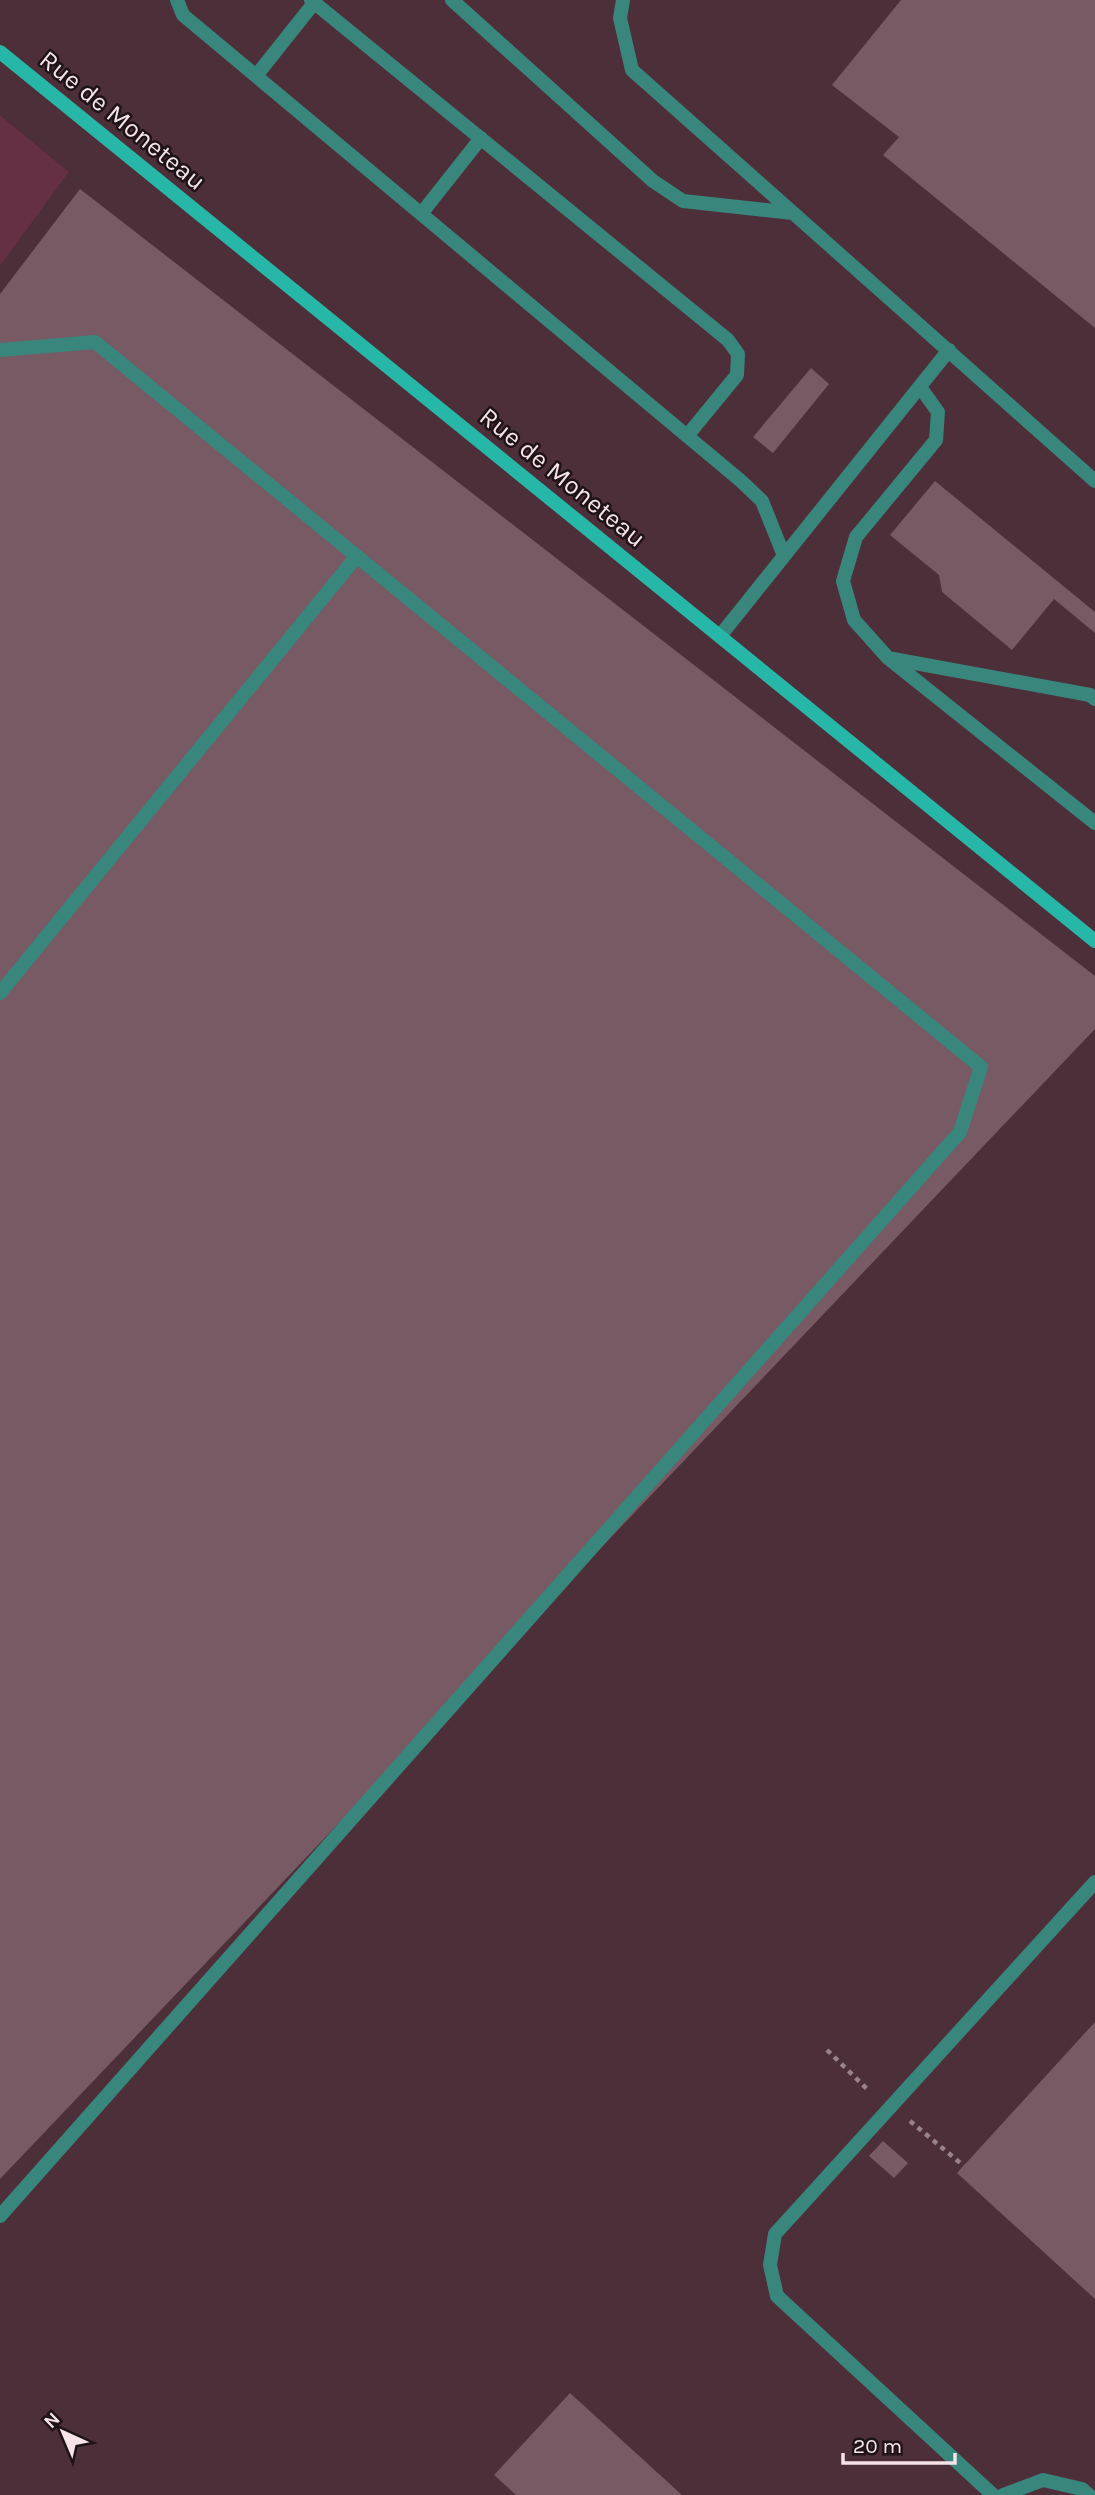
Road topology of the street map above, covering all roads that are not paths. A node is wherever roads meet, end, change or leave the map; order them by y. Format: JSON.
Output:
{"nodes":[{"id":1,"x":177,"y":0,"type":"edge"},
{"id":2,"x":452,"y":0,"type":"edge"},
{"id":3,"x":623,"y":0,"type":"edge"},
{"id":4,"x":312,"y":1,"type":"edge"},
{"id":5,"x":0,"y":52,"type":"edge"},
{"id":6,"x":256,"y":76,"type":"junction"},
{"id":7,"x":481,"y":138,"type":"junction"},
{"id":8,"x":793,"y":213,"type":"junction"},
{"id":9,"x":421,"y":214,"type":"junction"},
{"id":10,"x":0,"y":350,"type":"edge"},
{"id":11,"x":949,"y":350,"type":"junction"},
{"id":12,"x":920,"y":387,"type":"junction"},
{"id":13,"x":687,"y":436,"type":"junction"},
{"id":14,"x":1095,"y":481,"type":"edge"},
{"id":15,"x":357,"y":556,"type":"junction"},
{"id":16,"x":784,"y":556,"type":"junction"},
{"id":17,"x":720,"y":636,"type":"junction"},
{"id":18,"x":888,"y":658,"type":"junction"},
{"id":19,"x":1095,"y":699,"type":"edge"},
{"id":20,"x":1095,"y":823,"type":"edge"},
{"id":21,"x":1095,"y":941,"type":"edge"},
{"id":22,"x":0,"y":993,"type":"edge"},
{"id":23,"x":1095,"y":1882,"type":"edge"},
{"id":24,"x":0,"y":2216,"type":"edge"},
{"id":25,"x":993,"y":2495,"type":"edge"},
{"id":26,"x":1003,"y":2495,"type":"edge"},
{"id":27,"x":1089,"y":2495,"type":"edge"}],
"edges":[{"from":1,"to":6,"type":"lane"},
{"from":2,"to":8,"type":"lane"},
{"from":3,"to":8,"type":"lane"},
{"from":4,"to":6,"type":"lane"},
{"from":4,"to":7,"type":"lane"},
{"from":5,"to":17,"type":"main road","name":"Rue de Moneteau"},
{"from":6,"to":9,"type":"lane"},
{"from":7,"to":9,"type":"lane"},
{"from":7,"to":13,"type":"lane"},
{"from":8,"to":11,"type":"lane"},
{"from":9,"to":13,"type":"lane"},
{"from":10,"to":15,"type":"lane"},
{"from":11,"to":12,"type":"lane"},
{"from":11,"to":14,"type":"lane"},
{"from":12,"to":16,"type":"lane"},
{"from":12,"to":18,"type":"lane"},
{"from":13,"to":16,"type":"lane"},
{"from":15,"to":22,"type":"lane"},
{"from":15,"to":24,"type":"lane"},
{"from":16,"to":17,"type":"lane"},
{"from":17,"to":21,"type":"main road","name":"Rue de Moneteau"},
{"from":18,"to":19,"type":"lane"},
{"from":18,"to":20,"type":"lane"},
{"from":23,"to":25,"type":"lane"},
{"from":26,"to":27,"type":"lane"}]}
